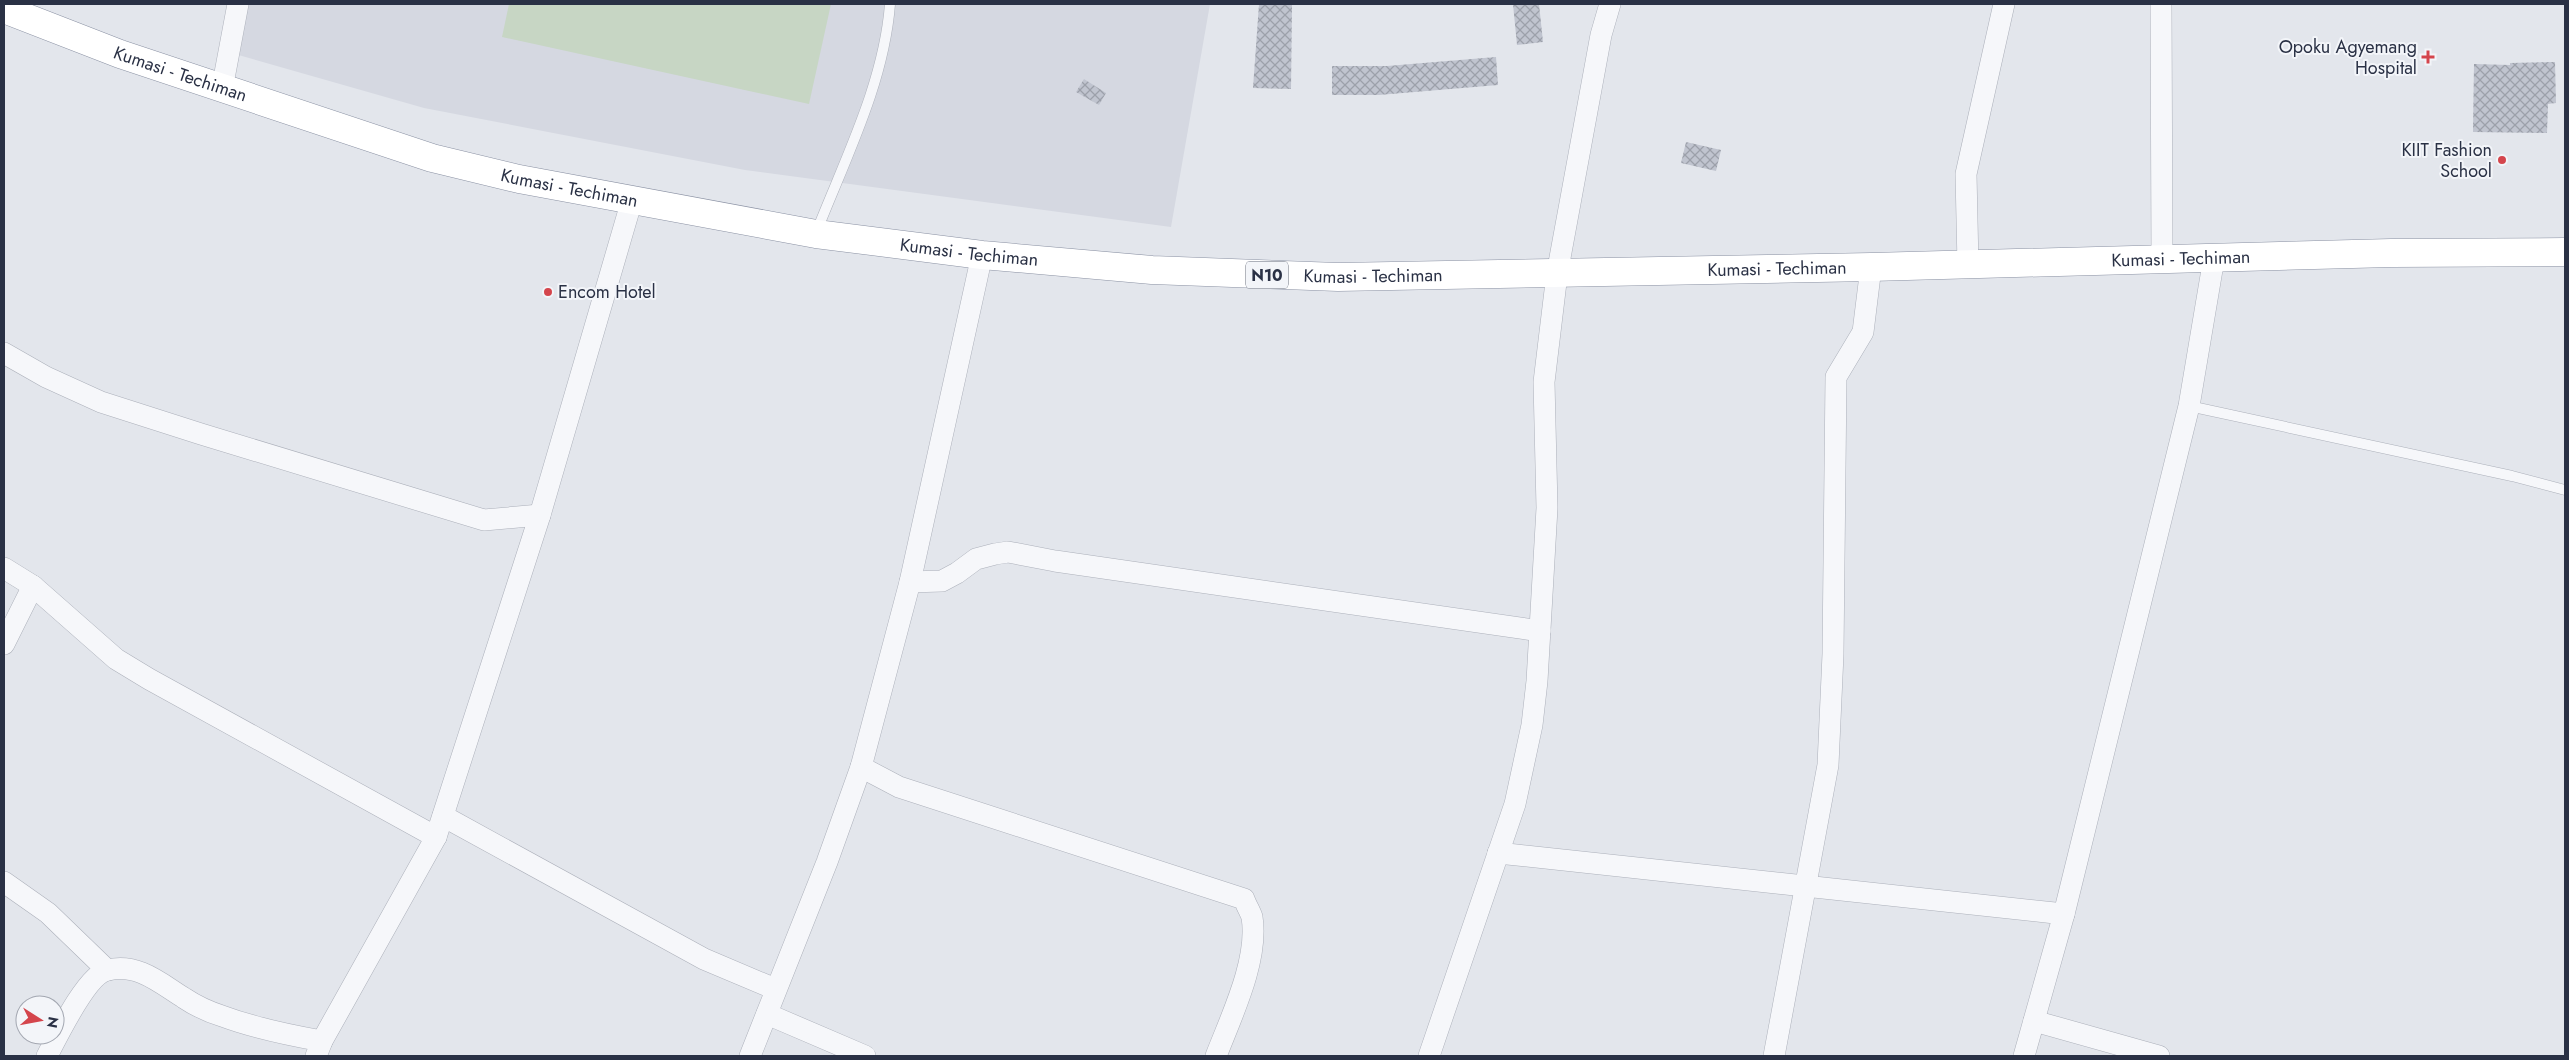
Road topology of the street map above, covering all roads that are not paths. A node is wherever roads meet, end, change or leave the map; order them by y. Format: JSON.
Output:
{"nodes":[{"id":1,"x":238,"y":4,"type":"edge"},
{"id":2,"x":890,"y":4,"type":"edge"},
{"id":3,"x":1610,"y":4,"type":"edge"},
{"id":4,"x":2004,"y":4,"type":"edge"},
{"id":5,"x":2161,"y":4,"type":"edge"},
{"id":6,"x":4,"y":9,"type":"edge"},
{"id":7,"x":222,"y":89,"type":"junction"},
{"id":8,"x":632,"y":200,"type":"junction"},
{"id":9,"x":816,"y":234,"type":"junction"},
{"id":10,"x":2565,"y":252,"type":"edge"},
{"id":11,"x":982,"y":255,"type":"junction"},
{"id":12,"x":2214,"y":258,"type":"junction"},
{"id":13,"x":2162,"y":259,"type":"junction"},
{"id":14,"x":1968,"y":265,"type":"junction"},
{"id":15,"x":1871,"y":267,"type":"junction"},
{"id":16,"x":1557,"y":274,"type":"junction"},
{"id":17,"x":4,"y":353,"type":"edge"},
{"id":18,"x":2189,"y":406,"type":"junction"},
{"id":19,"x":2565,"y":490,"type":"edge"},
{"id":20,"x":540,"y":515,"type":"junction"},
{"id":21,"x":4,"y":568,"type":"edge"},
{"id":22,"x":910,"y":582,"type":"junction"},
{"id":23,"x":33,"y":586,"type":"junction"},
{"id":24,"x":1540,"y":630,"type":"junction"},
{"id":25,"x":4,"y":644,"type":"edge"},
{"id":26,"x":861,"y":766,"type":"junction"},
{"id":27,"x":443,"y":816,"type":"junction"},
{"id":28,"x":436,"y":838,"type":"junction"},
{"id":29,"x":1498,"y":853,"type":"junction"},
{"id":30,"x":4,"y":882,"type":"edge"},
{"id":31,"x":1805,"y":886,"type":"junction"},
{"id":32,"x":2064,"y":914,"type":"junction"},
{"id":33,"x":107,"y":970,"type":"junction"},
{"id":34,"x":775,"y":989,"type":"junction"},
{"id":35,"x":767,"y":1014,"type":"junction"},
{"id":36,"x":2034,"y":1021,"type":"junction"},
{"id":37,"x":319,"y":1049,"type":"edge"},
{"id":38,"x":47,"y":1056,"type":"edge"},
{"id":39,"x":750,"y":1056,"type":"edge"},
{"id":40,"x":865,"y":1056,"type":"edge"},
{"id":41,"x":1216,"y":1056,"type":"edge"},
{"id":42,"x":1429,"y":1056,"type":"edge"},
{"id":43,"x":1774,"y":1056,"type":"edge"},
{"id":44,"x":2024,"y":1056,"type":"edge"},
{"id":45,"x":2159,"y":1056,"type":"edge"}],
"edges":[{"from":1,"to":7,"type":"street"},
{"from":2,"to":9,"type":"lane"},
{"from":3,"to":16,"type":"street"},
{"from":4,"to":14,"type":"street"},
{"from":5,"to":13,"type":"street"},
{"from":6,"to":7,"type":"highway","name":"Kumasi - Techiman","number":"N10"},
{"from":7,"to":8,"type":"highway","name":"Kumasi - Techiman","number":"N10"},
{"from":8,"to":9,"type":"highway","name":"Kumasi - Techiman","number":"N10"},
{"from":8,"to":20,"type":"street"},
{"from":9,"to":11,"type":"highway","name":"Kumasi - Techiman","number":"N10"},
{"from":10,"to":12,"type":"highway","name":"Kumasi - Techiman","number":"N10"},
{"from":11,"to":16,"type":"highway","name":"Kumasi - Techiman","number":"N10"},
{"from":11,"to":22,"type":"street"},
{"from":12,"to":13,"type":"highway","name":"Kumasi - Techiman","number":"N10"},
{"from":12,"to":18,"type":"street"},
{"from":13,"to":14,"type":"highway","name":"Kumasi - Techiman","number":"N10"},
{"from":14,"to":15,"type":"highway","name":"Kumasi - Techiman","number":"N10"},
{"from":15,"to":16,"type":"highway","name":"Kumasi - Techiman","number":"N10"},
{"from":15,"to":31,"type":"street"},
{"from":16,"to":24,"type":"street"},
{"from":17,"to":20,"type":"street"},
{"from":18,"to":19,"type":"lane"},
{"from":18,"to":32,"type":"street"},
{"from":20,"to":27,"type":"street"},
{"from":21,"to":23,"type":"street"},
{"from":22,"to":24,"type":"street"},
{"from":22,"to":26,"type":"street"},
{"from":23,"to":25,"type":"street"},
{"from":23,"to":28,"type":"street"},
{"from":24,"to":29,"type":"street"},
{"from":26,"to":34,"type":"street"},
{"from":26,"to":41,"type":"street"},
{"from":27,"to":28,"type":"street"},
{"from":27,"to":34,"type":"street"},
{"from":28,"to":37,"type":"street"},
{"from":29,"to":31,"type":"street"},
{"from":29,"to":42,"type":"street"},
{"from":30,"to":33,"type":"street"},
{"from":31,"to":32,"type":"street"},
{"from":31,"to":43,"type":"street"},
{"from":32,"to":36,"type":"street"},
{"from":33,"to":37,"type":"street"},
{"from":33,"to":38,"type":"street"},
{"from":34,"to":35,"type":"street"},
{"from":35,"to":39,"type":"street"},
{"from":35,"to":40,"type":"street"},
{"from":36,"to":44,"type":"street"},
{"from":36,"to":45,"type":"street"}]}
